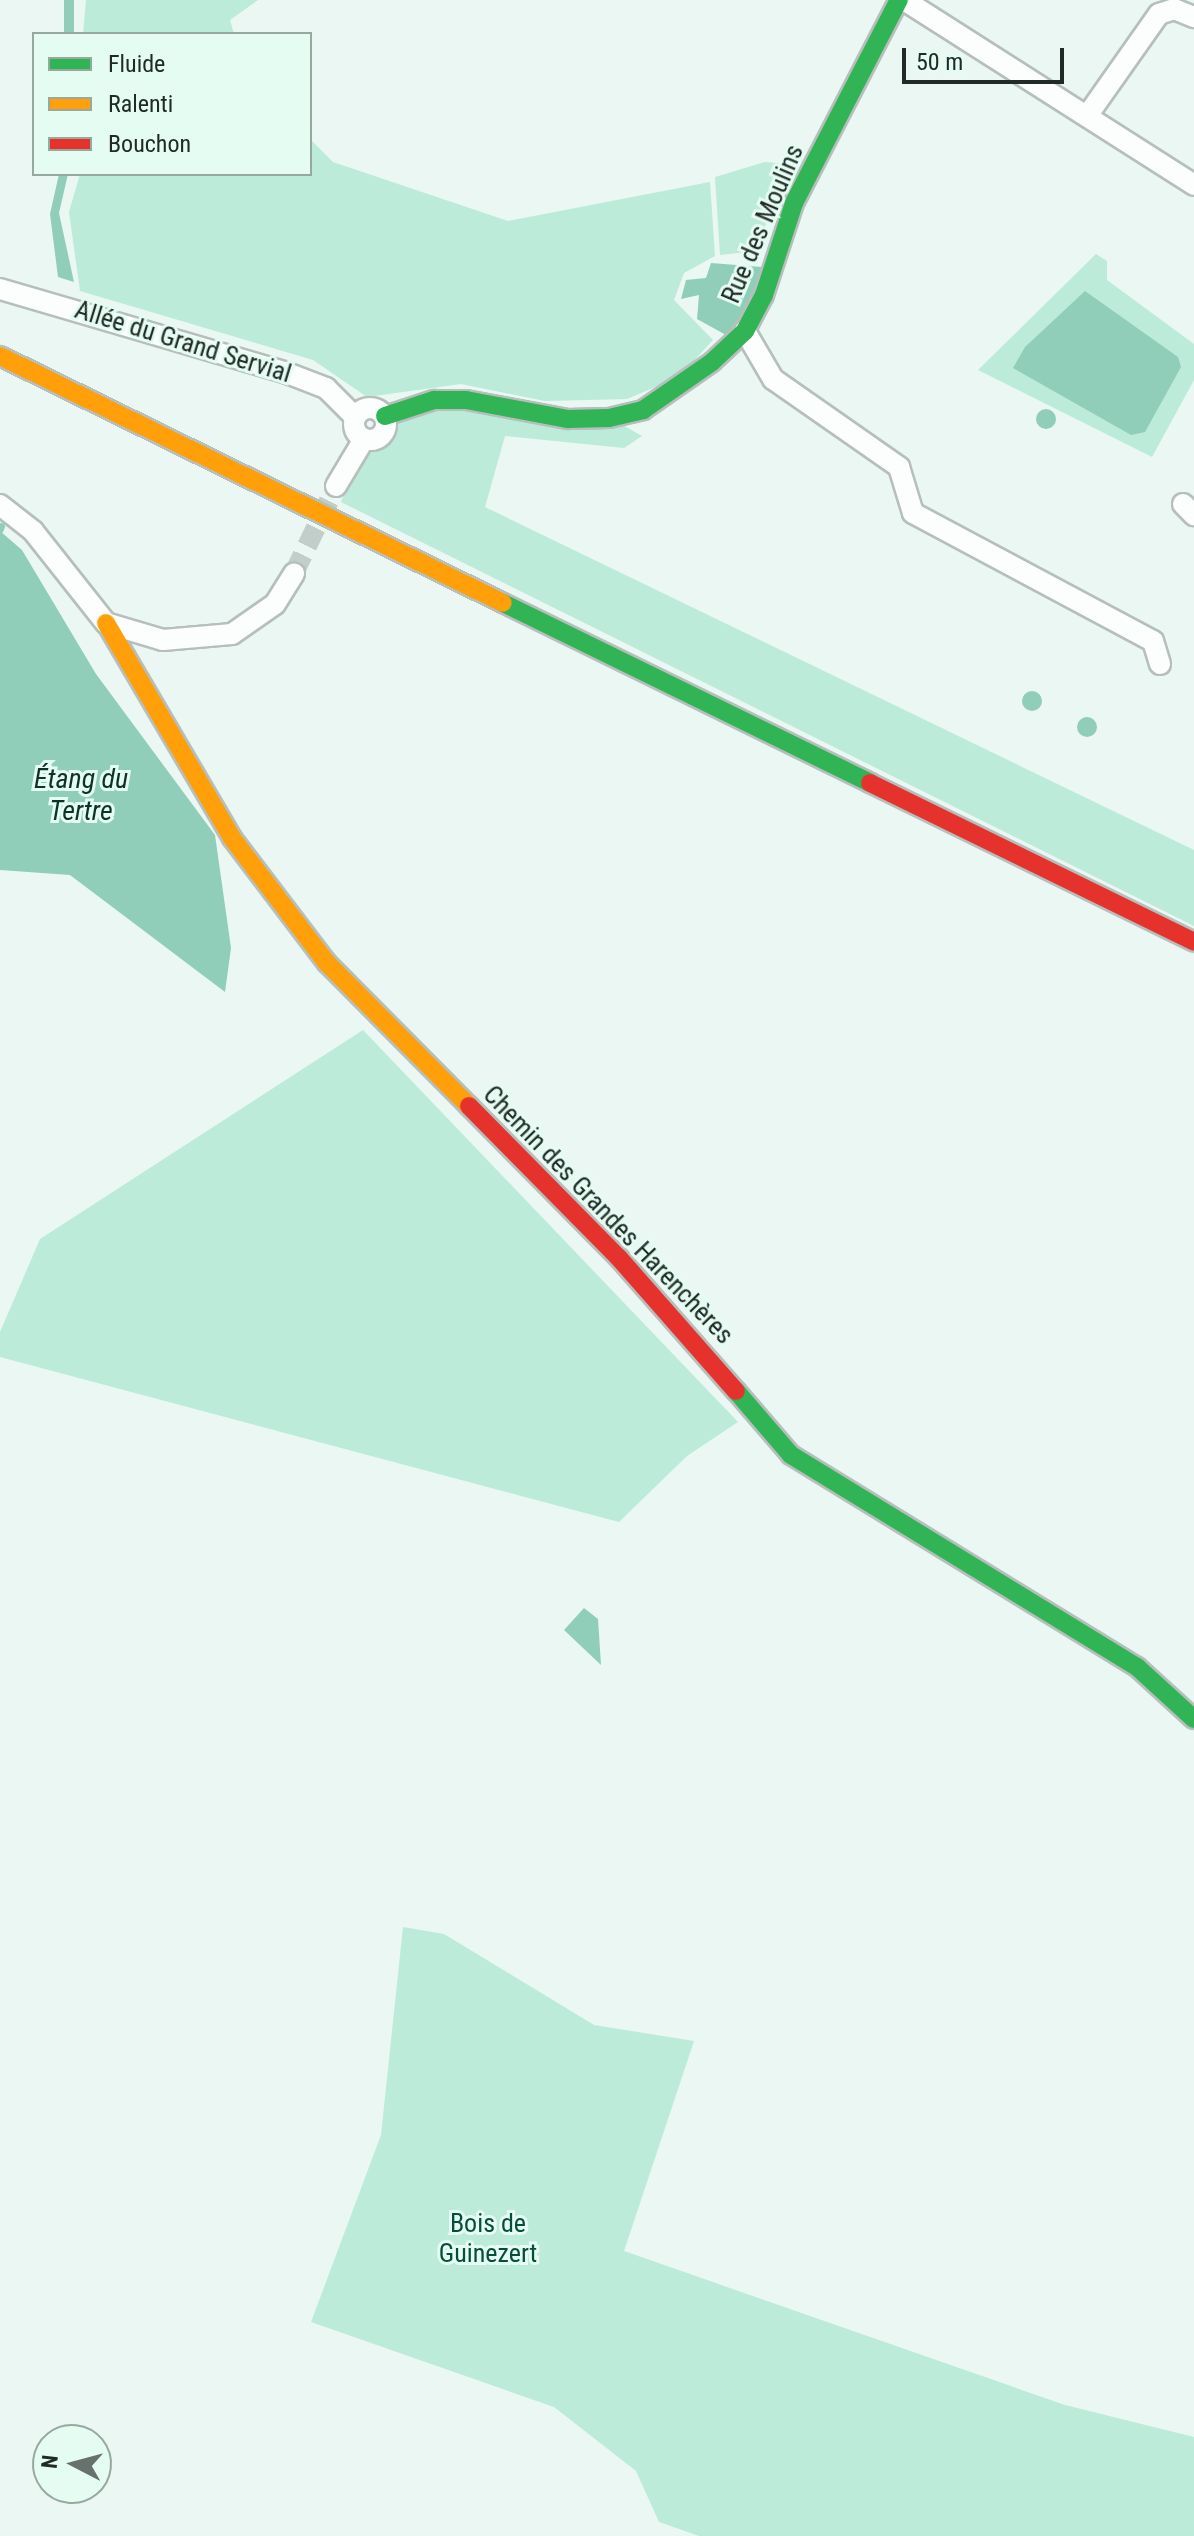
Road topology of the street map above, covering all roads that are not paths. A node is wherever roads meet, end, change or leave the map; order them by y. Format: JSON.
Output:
{"nodes":[{"id":1,"x":901,"y":0,"type":"edge"},
{"id":2,"x":1194,"y":17,"type":"edge"},
{"id":3,"x":1087,"y":116,"type":"junction"},
{"id":4,"x":1194,"y":185,"type":"edge"},
{"id":5,"x":0,"y":289,"type":"edge"},
{"id":6,"x":745,"y":331,"type":"junction"},
{"id":7,"x":0,"y":356,"type":"edge"},
{"id":8,"x":385,"y":416,"type":"junction"},
{"id":9,"x":355,"y":417,"type":"junction"},
{"id":10,"x":364,"y":439,"type":"junction"},
{"id":11,"x":336,"y":486,"type":"tunnel mouth"},
{"id":12,"x":0,"y":505,"type":"edge"},
{"id":13,"x":294,"y":573,"type":"tunnel mouth"},
{"id":14,"x":106,"y":623,"type":"junction"},
{"id":15,"x":1160,"y":664,"type":"dead end"},
{"id":16,"x":1194,"y":942,"type":"edge"},
{"id":17,"x":1194,"y":1719,"type":"edge"}],
"edges":[{"from":1,"to":3,"type":"street"},
{"from":1,"to":6,"type":"street","name":"Rue des Moulins"},
{"from":2,"to":3,"type":"street"},
{"from":3,"to":4,"type":"street"},
{"from":5,"to":9,"type":"street","name":"Allée du Grand Servial"},
{"from":6,"to":8,"type":"street","name":"Rue des Moulins"},
{"from":6,"to":15,"type":"street"},
{"from":7,"to":16,"type":"street"},
{"from":8,"to":9,"type":"street"},
{"from":8,"to":10,"type":"street"},
{"from":9,"to":10,"type":"street"},
{"from":10,"to":11,"type":"street"},
{"from":12,"to":14,"type":"street"},
{"from":13,"to":14,"type":"street"},
{"from":14,"to":17,"type":"street","name":"Chemin des Grandes Harenchères"}]}
